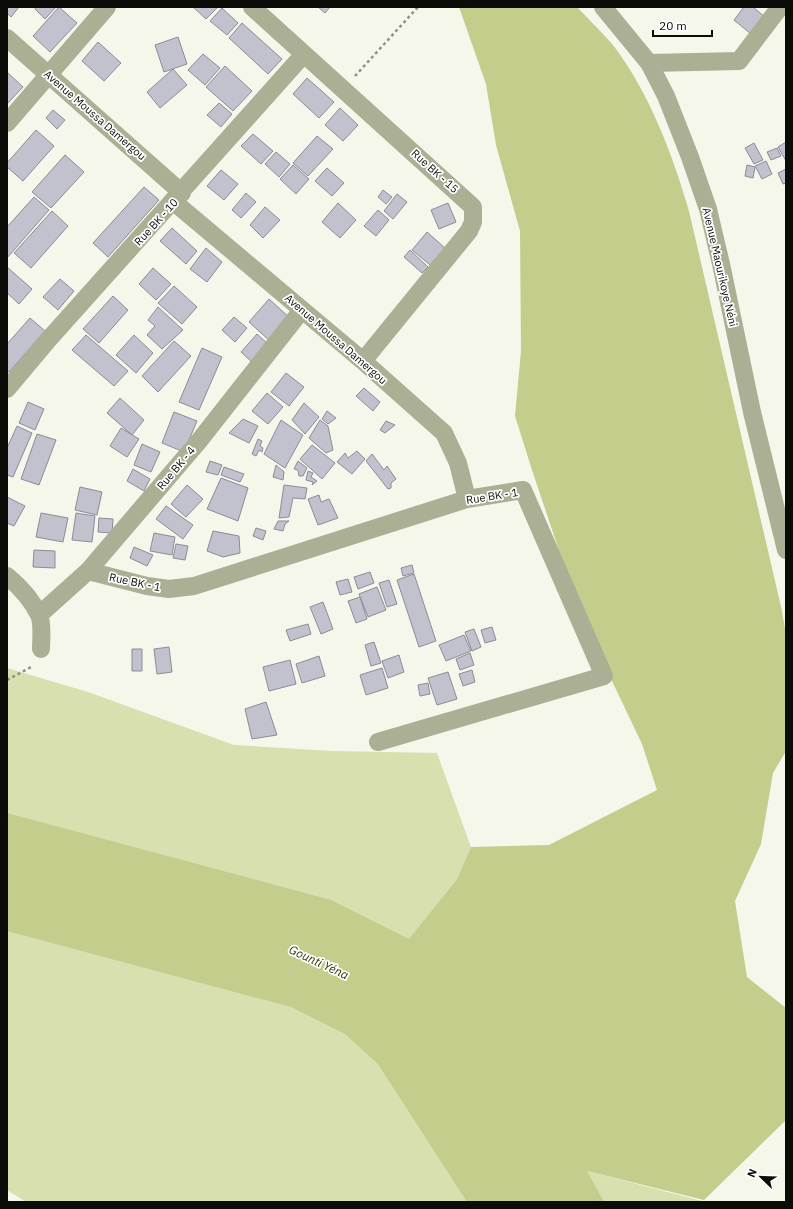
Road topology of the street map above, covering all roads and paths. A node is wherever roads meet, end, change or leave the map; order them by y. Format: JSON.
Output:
{"nodes":[{"id":1,"x":107,"y":7,"type":"edge"},
{"id":2,"x":252,"y":7,"type":"edge"},
{"id":3,"x":418,"y":7,"type":"edge"},
{"id":4,"x":780,"y":7,"type":"edge"},
{"id":5,"x":604,"y":8,"type":"edge"},
{"id":6,"x":7,"y":38,"type":"edge"},
{"id":7,"x":304,"y":54,"type":"junction"},
{"id":8,"x":649,"y":63,"type":"junction"},
{"id":9,"x":49,"y":75,"type":"junction"},
{"id":10,"x":344,"y":89,"type":"junction"},
{"id":11,"x":7,"y":123,"type":"edge"},
{"id":12,"x":178,"y":197,"type":"junction"},
{"id":13,"x":302,"y":310,"type":"junction"},
{"id":14,"x":363,"y":362,"type":"junction"},
{"id":15,"x":7,"y":389,"type":"edge"},
{"id":16,"x":467,"y":499,"type":"junction"},
{"id":17,"x":786,"y":550,"type":"edge"},
{"id":18,"x":88,"y":571,"type":"junction"},
{"id":19,"x":7,"y":576,"type":"edge"},
{"id":20,"x":39,"y":615,"type":"junction"},
{"id":21,"x":41,"y":649,"type":"joint"},
{"id":22,"x":7,"y":680,"type":"edge"},
{"id":23,"x":378,"y":742,"type":"dead end"}],
"edges":[{"from":1,"to":9,"type":"street"},
{"from":2,"to":7,"type":"street","name":"Rue BK - 15"},
{"from":3,"to":10,"type":"path"},
{"from":4,"to":8,"type":"street"},
{"from":5,"to":8,"type":"street","name":"Avenue Maourikoye Néni"},
{"from":6,"to":9,"type":"street","name":"Avenue Moussa Damergou"},
{"from":7,"to":10,"type":"street","name":"Rue BK - 15"},
{"from":7,"to":12,"type":"street","name":"Rue BK - 10"},
{"from":8,"to":17,"type":"street","name":"Avenue Maourikoye Néni"},
{"from":9,"to":11,"type":"street"},
{"from":9,"to":12,"type":"street","name":"Avenue Moussa Damergou"},
{"from":10,"to":14,"type":"street","name":"Rue BK - 15"},
{"from":12,"to":13,"type":"street","name":"Avenue Moussa Damergou"},
{"from":12,"to":15,"type":"street","name":"Rue BK - 10"},
{"from":13,"to":14,"type":"street","name":"Avenue Moussa Damergou"},
{"from":13,"to":18,"type":"street","name":"Rue BK - 4"},
{"from":14,"to":16,"type":"street","name":"Avenue Moussa Damergou"},
{"from":16,"to":18,"type":"street","name":"Rue BK - 1"},
{"from":16,"to":23,"type":"street","name":"Rue BK - 1"},
{"from":18,"to":20,"type":"street","name":"Rue BK - 4"},
{"from":19,"to":20,"type":"street"},
{"from":20,"to":21,"type":"street"},
{"from":21,"to":22,"type":"path"}]}
